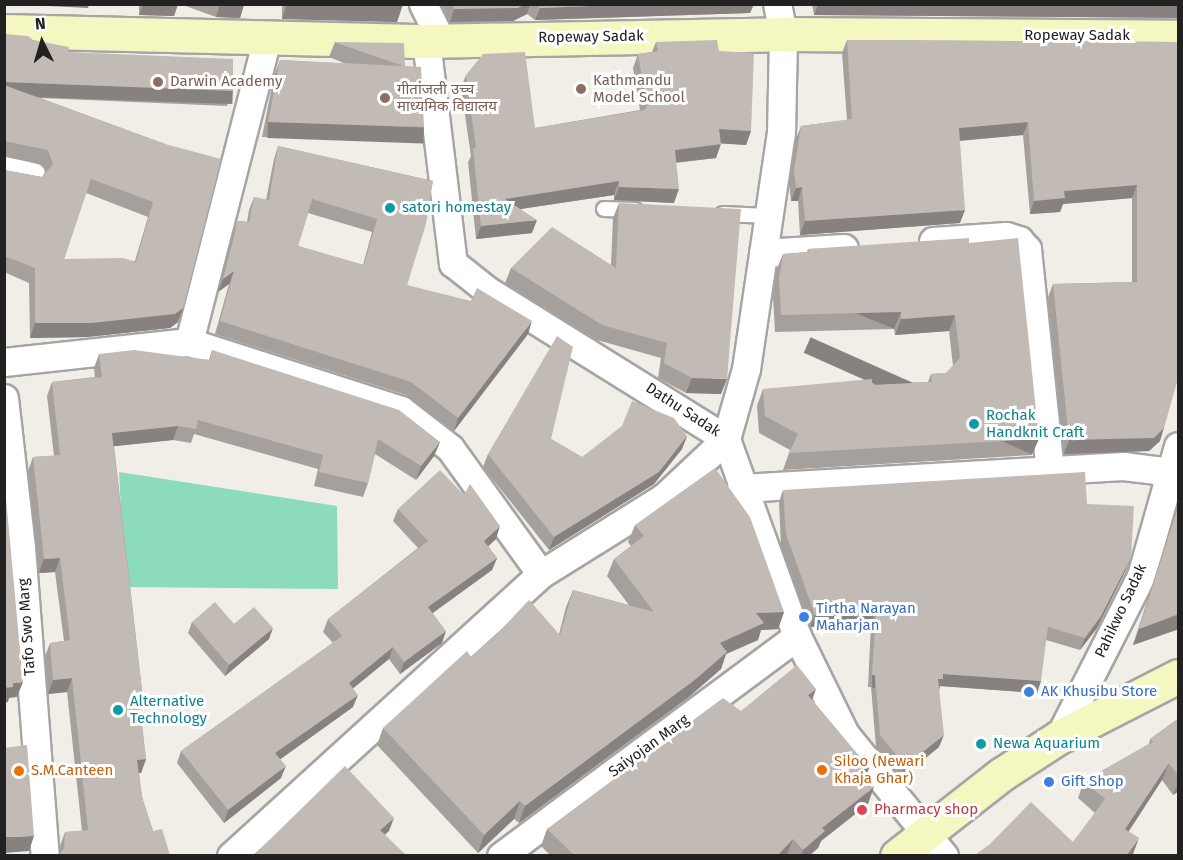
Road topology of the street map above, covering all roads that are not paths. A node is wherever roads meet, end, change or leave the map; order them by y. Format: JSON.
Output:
{"nodes":[{"id":1,"x":423,"y":4,"type":"edge"},
{"id":2,"x":780,"y":19,"type":"edge"},
{"id":3,"x":4,"y":31,"type":"edge"},
{"id":4,"x":1179,"y":37,"type":"edge"},
{"id":5,"x":267,"y":38,"type":"junction"},
{"id":6,"x":434,"y":40,"type":"junction"},
{"id":7,"x":4,"y":170,"type":"edge"},
{"id":8,"x":32,"y":176,"type":"edge"},
{"id":9,"x":604,"y":209,"type":"dead end"},
{"id":10,"x":651,"y":211,"type":"edge"},
{"id":11,"x":710,"y":213,"type":"edge"},
{"id":12,"x":769,"y":216,"type":"junction"},
{"id":13,"x":902,"y":244,"type":"edge"},
{"id":14,"x":867,"y":246,"type":"edge"},
{"id":15,"x":764,"y":253,"type":"junction"},
{"id":16,"x":189,"y":342,"type":"junction"},
{"id":17,"x":4,"y":362,"type":"edge"},
{"id":18,"x":4,"y":398,"type":"edge"},
{"id":19,"x":726,"y":439,"type":"junction"},
{"id":20,"x":1179,"y":446,"type":"edge"},
{"id":21,"x":1050,"y":472,"type":"junction"},
{"id":22,"x":1168,"y":479,"type":"junction"},
{"id":23,"x":741,"y":488,"type":"junction"},
{"id":24,"x":541,"y":574,"type":"junction"},
{"id":25,"x":797,"y":636,"type":"junction"},
{"id":26,"x":1179,"y":676,"type":"edge"},
{"id":27,"x":1059,"y":737,"type":"junction"},
{"id":28,"x":934,"y":844,"type":"edge"},
{"id":29,"x":45,"y":855,"type":"edge"},
{"id":30,"x":231,"y":855,"type":"edge"},
{"id":31,"x":501,"y":855,"type":"edge"},
{"id":32,"x":897,"y":855,"type":"edge"}],
"edges":[{"from":1,"to":6,"type":"street","name":"Dathu Sadak"},
{"from":2,"to":4,"type":"main road","name":"Ropeway Sadak"},
{"from":2,"to":6,"type":"main road","name":"Ropeway Sadak"},
{"from":2,"to":12,"type":"street"},
{"from":3,"to":5,"type":"main road","name":"Ropeway Sadak"},
{"from":5,"to":6,"type":"main road","name":"Ropeway Sadak"},
{"from":5,"to":16,"type":"street"},
{"from":6,"to":19,"type":"street","name":"Dathu Sadak"},
{"from":7,"to":8,"type":"street"},
{"from":9,"to":10,"type":"lane"},
{"from":11,"to":12,"type":"lane"},
{"from":12,"to":15,"type":"street"},
{"from":13,"to":21,"type":"street"},
{"from":14,"to":15,"type":"street"},
{"from":15,"to":19,"type":"street"},
{"from":16,"to":17,"type":"street"},
{"from":16,"to":24,"type":"street"},
{"from":18,"to":29,"type":"street","name":"Tafo Swo Marg"},
{"from":19,"to":23,"type":"street","name":"Dathu Sadak"},
{"from":19,"to":24,"type":"street"},
{"from":20,"to":22,"type":"street","name":"Pahikwo Sadak"},
{"from":21,"to":22,"type":"street"},
{"from":21,"to":23,"type":"street"},
{"from":22,"to":27,"type":"street","name":"Pahikwo Sadak"},
{"from":23,"to":25,"type":"street","name":"Dathu Sadak"},
{"from":24,"to":30,"type":"street"},
{"from":25,"to":28,"type":"street","name":"Dathu Sadak"},
{"from":25,"to":31,"type":"street","name":"Saiyojan Marg"},
{"from":26,"to":27,"type":"main road"},
{"from":27,"to":28,"type":"main road"},
{"from":28,"to":32,"type":"main road"}]}
